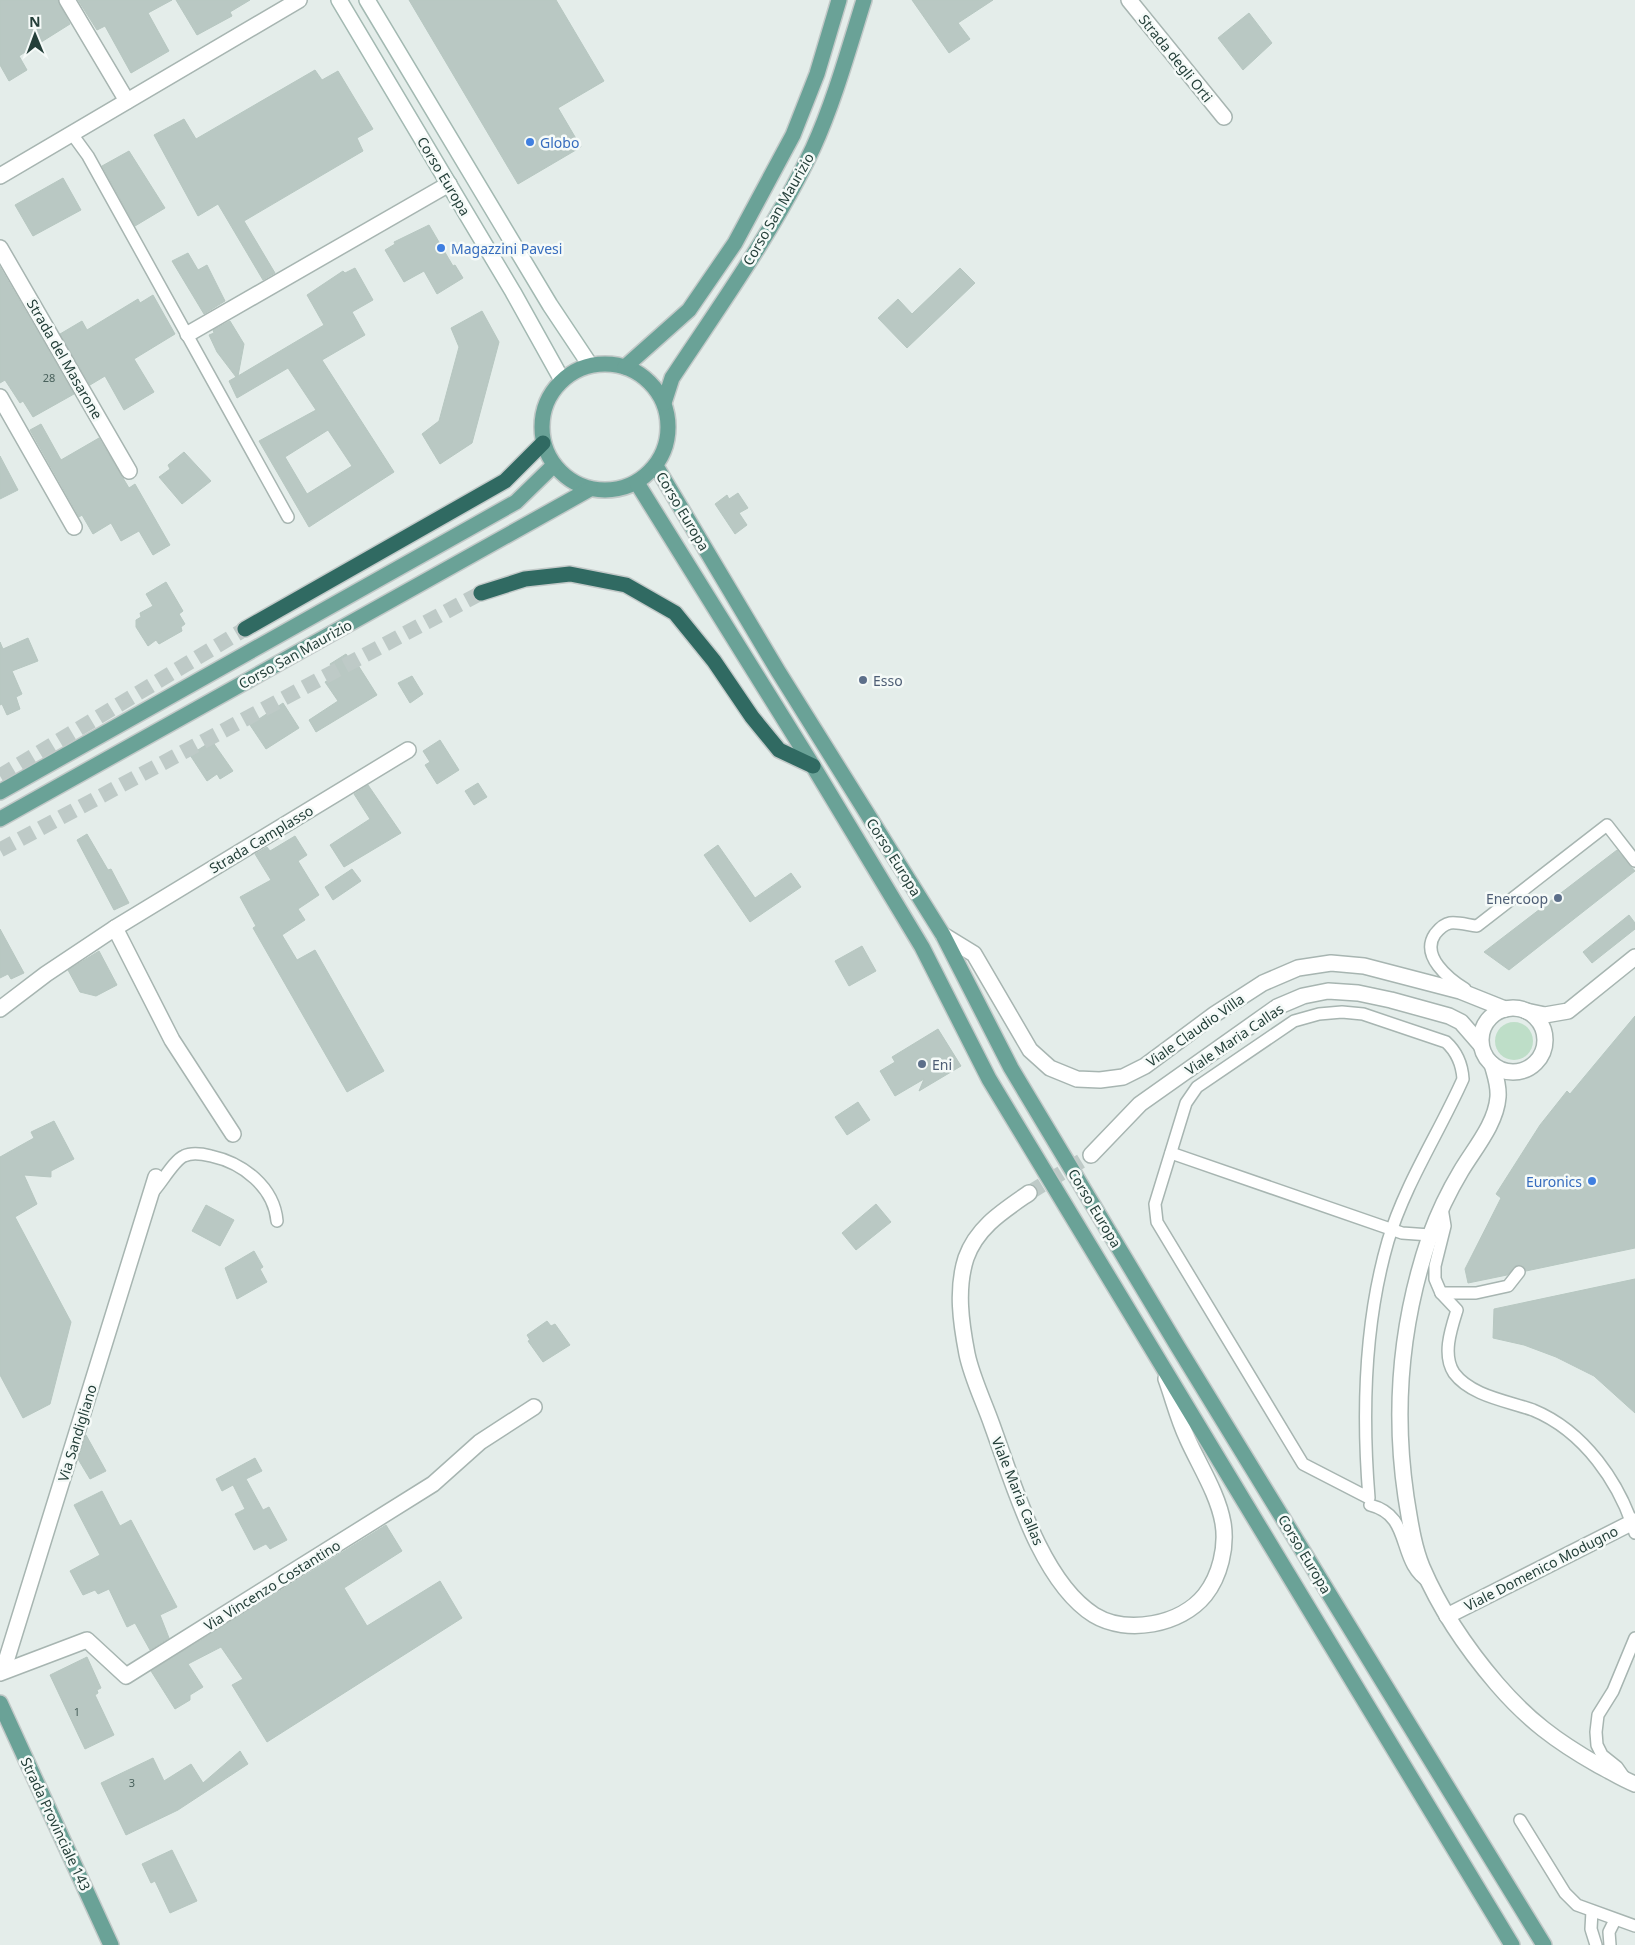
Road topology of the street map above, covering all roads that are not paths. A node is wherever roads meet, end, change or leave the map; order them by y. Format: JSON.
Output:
{"nodes":[{"id":1,"x":67,"y":0,"type":"edge"},
{"id":2,"x":299,"y":0,"type":"edge"},
{"id":3,"x":339,"y":0,"type":"edge"},
{"id":4,"x":367,"y":0,"type":"edge"},
{"id":5,"x":838,"y":0,"type":"edge"},
{"id":6,"x":864,"y":0,"type":"edge"},
{"id":7,"x":1129,"y":0,"type":"edge"},
{"id":8,"x":127,"y":101,"type":"junction"},
{"id":9,"x":1224,"y":117,"type":"dead end"},
{"id":10,"x":72,"y":134,"type":"junction"},
{"id":11,"x":0,"y":176,"type":"edge"},
{"id":12,"x":449,"y":184,"type":"junction"},
{"id":13,"x":0,"y":248,"type":"edge"},
{"id":14,"x":188,"y":334,"type":"junction"},
{"id":15,"x":590,"y":365,"type":"junction"},
{"id":16,"x":625,"y":367,"type":"junction"},
{"id":17,"x":562,"y":380,"type":"junction"},
{"id":18,"x":0,"y":397,"type":"edge"},
{"id":19,"x":664,"y":403,"type":"junction"},
{"id":20,"x":543,"y":443,"type":"junction"},
{"id":21,"x":554,"y":465,"type":"junction"},
{"id":22,"x":656,"y":466,"type":"junction"},
{"id":23,"x":130,"y":471,"type":"dead end"},
{"id":24,"x":637,"y":483,"type":"junction"},
{"id":25,"x":590,"y":489,"type":"junction"},
{"id":26,"x":288,"y":517,"type":"dead end"},
{"id":27,"x":74,"y":527,"type":"dead end"},
{"id":28,"x":481,"y":593,"type":"tunnel mouth"},
{"id":29,"x":244,"y":629,"type":"tunnel mouth"},
{"id":30,"x":408,"y":750,"type":"dead end"},
{"id":31,"x":813,"y":766,"type":"junction"},
{"id":32,"x":0,"y":792,"type":"edge"},
{"id":33,"x":0,"y":819,"type":"edge"},
{"id":34,"x":1635,"y":862,"type":"edge"},
{"id":35,"x":115,"y":928,"type":"junction"},
{"id":36,"x":943,"y":935,"type":"junction"},
{"id":37,"x":1635,"y":958,"type":"edge"},
{"id":38,"x":1482,"y":1002,"type":"junction"},
{"id":39,"x":0,"y":1009,"type":"edge"},
{"id":40,"x":1505,"y":1009,"type":"junction"},
{"id":41,"x":1525,"y":1011,"type":"junction"},
{"id":42,"x":1482,"y":1045,"type":"junction"},
{"id":43,"x":1492,"y":1064,"type":"junction"},
{"id":44,"x":233,"y":1134,"type":"dead end"},
{"id":45,"x":1171,"y":1153,"type":"junction"},
{"id":46,"x":1091,"y":1155,"type":"tunnel mouth"},
{"id":47,"x":156,"y":1177,"type":"dead end"},
{"id":48,"x":1029,"y":1193,"type":"tunnel mouth"},
{"id":49,"x":151,"y":1194,"type":"junction"},
{"id":50,"x":1442,"y":1208,"type":"junction"},
{"id":51,"x":277,"y":1221,"type":"dead end"},
{"id":52,"x":1392,"y":1229,"type":"junction"},
{"id":53,"x":1430,"y":1235,"type":"junction"},
{"id":54,"x":1519,"y":1272,"type":"dead end"},
{"id":55,"x":1441,"y":1293,"type":"junction"},
{"id":56,"x":1161,"y":1366,"type":"junction"},
{"id":57,"x":534,"y":1407,"type":"dead end"},
{"id":58,"x":1370,"y":1505,"type":"dead end"},
{"id":59,"x":1634,"y":1525,"type":"edge"},
{"id":60,"x":1431,"y":1584,"type":"junction"},
{"id":61,"x":1447,"y":1616,"type":"junction"},
{"id":62,"x":1635,"y":1638,"type":"edge"},
{"id":63,"x":2,"y":1672,"type":"edge"},
{"id":64,"x":0,"y":1703,"type":"edge"},
{"id":65,"x":1631,"y":1782,"type":"edge"},
{"id":66,"x":1520,"y":1820,"type":"dead end"},
{"id":67,"x":1592,"y":1911,"type":"junction"},
{"id":68,"x":1615,"y":1920,"type":"junction"},
{"id":69,"x":1635,"y":1926,"type":"edge"},
{"id":70,"x":111,"y":1945,"type":"edge"},
{"id":71,"x":1512,"y":1945,"type":"edge"},
{"id":72,"x":1544,"y":1945,"type":"edge"},
{"id":73,"x":1596,"y":1945,"type":"edge"},
{"id":74,"x":1610,"y":1945,"type":"edge"}],
"edges":[{"from":1,"to":8,"type":"street"},
{"from":2,"to":8,"type":"street"},
{"from":3,"to":12,"type":"street","name":"Corso Europa"},
{"from":4,"to":15,"type":"street","name":"Corso Europa"},
{"from":5,"to":16,"type":"main road","name":"Corso San Maurizio"},
{"from":6,"to":19,"type":"main road","name":"Corso San Maurizio"},
{"from":7,"to":9,"type":"street","name":"Strada degli Orti"},
{"from":8,"to":10,"type":"street"},
{"from":10,"to":11,"type":"street"},
{"from":10,"to":14,"type":"lane"},
{"from":12,"to":14,"type":"street"},
{"from":12,"to":17,"type":"street","name":"Corso Europa"},
{"from":13,"to":23,"type":"street","name":"Strada del Masarone"},
{"from":14,"to":26,"type":"lane"},
{"from":15,"to":16,"type":"main road","name":"Corso Europa"},
{"from":15,"to":17,"type":"main road","name":"Corso Europa"},
{"from":16,"to":19,"type":"main road","name":"Corso Europa"},
{"from":17,"to":20,"type":"main road","name":"Corso Europa"},
{"from":18,"to":27,"type":"street"},
{"from":19,"to":22,"type":"main road","name":"Corso Europa"},
{"from":20,"to":21,"type":"main road","name":"Corso Europa"},
{"from":20,"to":29,"type":"highway"},
{"from":21,"to":25,"type":"main road","name":"Corso Europa"},
{"from":21,"to":32,"type":"main road","name":"Corso San Maurizio"},
{"from":22,"to":24,"type":"main road","name":"Corso Europa"},
{"from":22,"to":36,"type":"main road","name":"Corso Europa"},
{"from":24,"to":25,"type":"main road","name":"Corso Europa"},
{"from":24,"to":31,"type":"main road","name":"Corso Europa"},
{"from":25,"to":33,"type":"main road","name":"Corso San Maurizio"},
{"from":28,"to":31,"type":"highway"},
{"from":30,"to":35,"type":"street","name":"Strada Camplasso"},
{"from":31,"to":56,"type":"main road","name":"Corso Europa"},
{"from":34,"to":38,"type":"lane"},
{"from":35,"to":39,"type":"street","name":"Strada Camplasso"},
{"from":35,"to":44,"type":"street"},
{"from":36,"to":38,"type":"street","name":"Viale Claudio Villa"},
{"from":36,"to":72,"type":"main road","name":"Corso Europa"},
{"from":37,"to":41,"type":"street"},
{"from":38,"to":40,"type":"street","name":"Viale Claudio Villa"},
{"from":40,"to":41,"type":"street"},
{"from":40,"to":42,"type":"street"},
{"from":41,"to":43,"type":"street"},
{"from":42,"to":43,"type":"street"},
{"from":42,"to":46,"type":"street","name":"Viale Maria Callas"},
{"from":43,"to":50,"type":"street"},
{"from":45,"to":52,"type":"lane"},
{"from":45,"to":52,"type":"lane"},
{"from":45,"to":52,"type":"lane"},
{"from":47,"to":49,"type":"street","name":"Via Sandigliano"},
{"from":48,"to":56,"type":"street","name":"Viale Maria Callas"},
{"from":49,"to":51,"type":"lane","name":"Via Sandigliano"},
{"from":49,"to":63,"type":"street","name":"Via Sandigliano"},
{"from":50,"to":53,"type":"street"},
{"from":50,"to":55,"type":"lane"},
{"from":52,"to":53,"type":"lane"},
{"from":53,"to":60,"type":"street"},
{"from":54,"to":55,"type":"lane"},
{"from":55,"to":59,"type":"lane"},
{"from":56,"to":71,"type":"main road","name":"Corso Europa"},
{"from":57,"to":63,"type":"street","name":"Via Vincenzo Costantino"},
{"from":58,"to":60,"type":"lane"},
{"from":59,"to":61,"type":"street","name":"Viale Domenico Modugno"},
{"from":60,"to":61,"type":"street"},
{"from":61,"to":65,"type":"street"},
{"from":62,"to":65,"type":"lane"},
{"from":64,"to":70,"type":"main road","name":"Strada Provinciale 143"},
{"from":66,"to":67,"type":"lane"},
{"from":67,"to":68,"type":"lane"},
{"from":67,"to":73,"type":"lane"},
{"from":68,"to":69,"type":"lane"},
{"from":68,"to":74,"type":"lane"}]}
